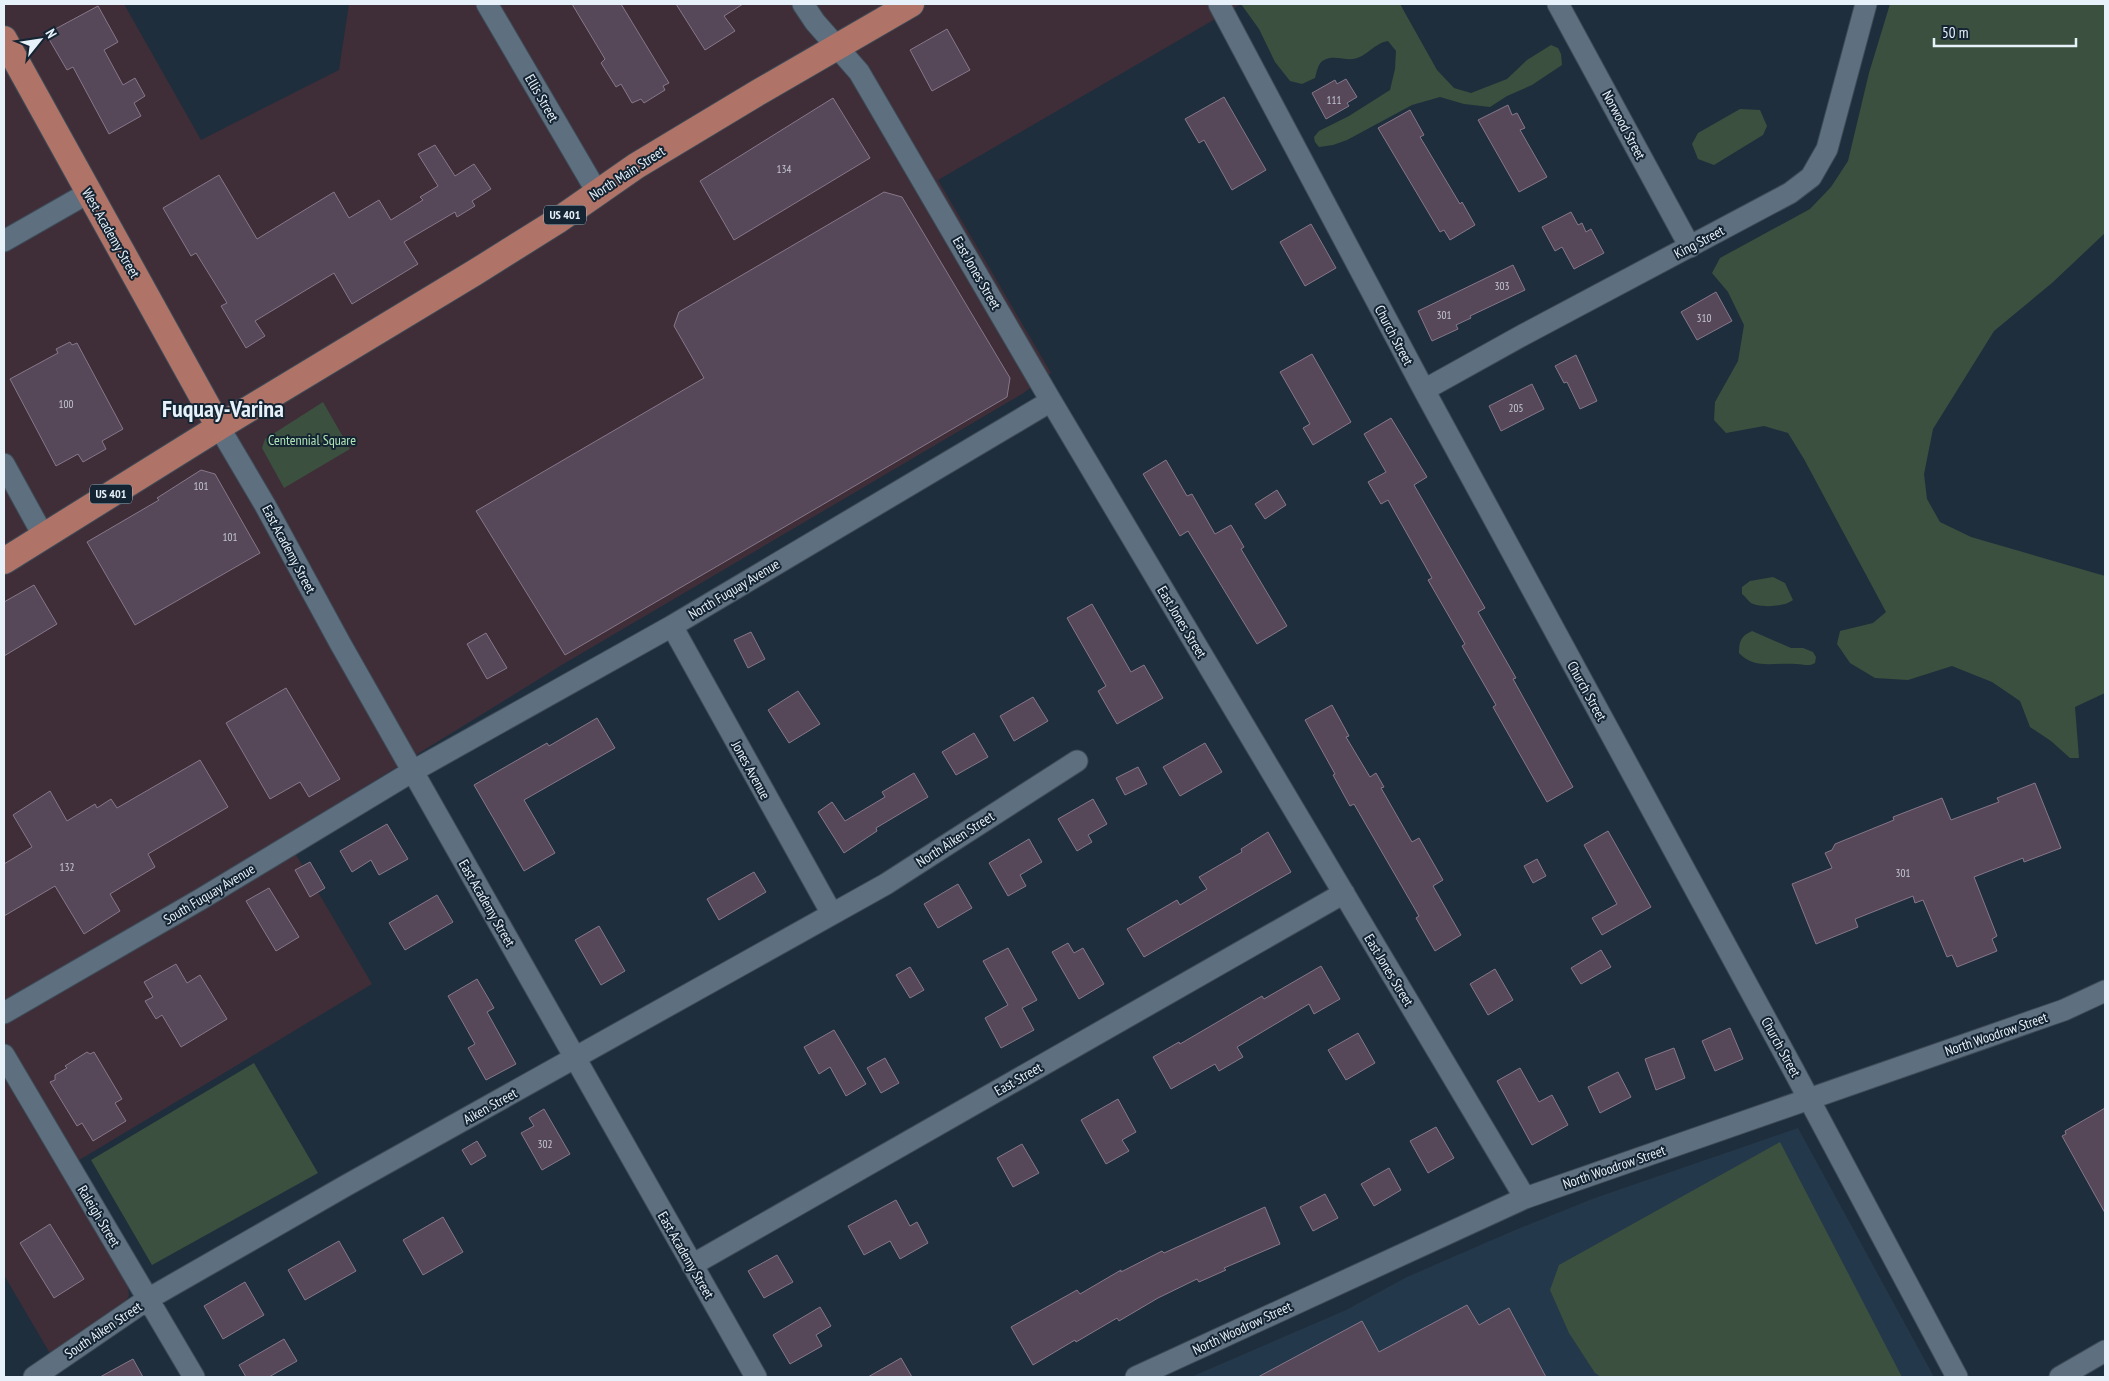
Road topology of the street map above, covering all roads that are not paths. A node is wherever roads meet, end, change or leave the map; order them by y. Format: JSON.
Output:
{"nodes":[{"id":1,"x":487,"y":4,"type":"edge"},
{"id":2,"x":803,"y":4,"type":"edge"},
{"id":3,"x":911,"y":4,"type":"edge"},
{"id":4,"x":1219,"y":4,"type":"edge"},
{"id":5,"x":1558,"y":4,"type":"edge"},
{"id":6,"x":1866,"y":4,"type":"edge"},
{"id":7,"x":4,"y":39,"type":"edge"},
{"id":8,"x":837,"y":47,"type":"junction"},
{"id":9,"x":597,"y":192,"type":"junction"},
{"id":10,"x":88,"y":193,"type":"junction"},
{"id":11,"x":4,"y":241,"type":"edge"},
{"id":12,"x":1690,"y":247,"type":"junction"},
{"id":13,"x":1424,"y":390,"type":"junction"},
{"id":14,"x":1051,"y":401,"type":"junction"},
{"id":15,"x":219,"y":427,"type":"junction"},
{"id":16,"x":4,"y":464,"type":"edge"},
{"id":17,"x":44,"y":537,"type":"junction"},
{"id":18,"x":4,"y":561,"type":"edge"},
{"id":19,"x":672,"y":626,"type":"junction"},
{"id":20,"x":1077,"y":761,"type":"dead end"},
{"id":21,"x":413,"y":771,"type":"junction"},
{"id":22,"x":1344,"y":893,"type":"junction"},
{"id":23,"x":832,"y":914,"type":"junction"},
{"id":24,"x":2105,"y":991,"type":"edge"},
{"id":25,"x":4,"y":1013,"type":"edge"},
{"id":26,"x":4,"y":1055,"type":"edge"},
{"id":27,"x":576,"y":1059,"type":"junction"},
{"id":28,"x":1809,"y":1099,"type":"junction"},
{"id":29,"x":1525,"y":1198,"type":"junction"},
{"id":30,"x":692,"y":1265,"type":"junction"},
{"id":31,"x":148,"y":1299,"type":"junction"},
{"id":32,"x":2105,"y":1351,"type":"edge"},
{"id":33,"x":34,"y":1377,"type":"edge"},
{"id":34,"x":194,"y":1377,"type":"edge"},
{"id":35,"x":756,"y":1377,"type":"edge"},
{"id":36,"x":1136,"y":1377,"type":"edge"},
{"id":37,"x":1957,"y":1377,"type":"edge"},
{"id":38,"x":2060,"y":1377,"type":"edge"}],
"edges":[{"from":1,"to":9,"type":"street","name":"Ellis Street"},
{"from":2,"to":8,"type":"street","name":"East Jones Street"},
{"from":3,"to":8,"type":"main road","name":"North Main Street","number":"US 401"},
{"from":4,"to":13,"type":"street","name":"Church Street"},
{"from":5,"to":12,"type":"street","name":"Norwood Street"},
{"from":6,"to":12,"type":"street","name":"King Street"},
{"from":7,"to":10,"type":"main road","name":"West Academy Street"},
{"from":8,"to":9,"type":"main road","name":"North Main Street","number":"US 401"},
{"from":8,"to":14,"type":"street","name":"East Jones Street"},
{"from":9,"to":15,"type":"main road","name":"North Main Street","number":"US 401"},
{"from":10,"to":11,"type":"street"},
{"from":10,"to":15,"type":"main road","name":"West Academy Street"},
{"from":12,"to":13,"type":"street","name":"King Street"},
{"from":13,"to":28,"type":"street","name":"Church Street"},
{"from":14,"to":19,"type":"street","name":"North Fuquay Avenue"},
{"from":14,"to":22,"type":"street","name":"East Jones Street"},
{"from":15,"to":17,"type":"main road","number":"US 401"},
{"from":15,"to":21,"type":"street","name":"East Academy Street"},
{"from":16,"to":17,"type":"street"},
{"from":17,"to":18,"type":"main road","number":"US 401"},
{"from":19,"to":21,"type":"street","name":"North Fuquay Avenue"},
{"from":19,"to":23,"type":"street","name":"Jones Avenue"},
{"from":20,"to":23,"type":"street","name":"North Aiken Street"},
{"from":21,"to":25,"type":"street","name":"South Fuquay Avenue"},
{"from":21,"to":27,"type":"street","name":"East Academy Street"},
{"from":22,"to":29,"type":"street","name":"East Jones Street"},
{"from":22,"to":30,"type":"street","name":"East Street"},
{"from":23,"to":27,"type":"street","name":"Aiken Street"},
{"from":24,"to":28,"type":"street","name":"North Woodrow Street"},
{"from":26,"to":31,"type":"street","name":"Raleigh Street"},
{"from":27,"to":30,"type":"street","name":"East Academy Street"},
{"from":27,"to":31,"type":"street","name":"Aiken Street"},
{"from":28,"to":29,"type":"street","name":"North Woodrow Street"},
{"from":28,"to":37,"type":"street","name":"Church Street"},
{"from":29,"to":36,"type":"street","name":"North Woodrow Street"},
{"from":30,"to":35,"type":"street","name":"East Academy Street"},
{"from":31,"to":33,"type":"street","name":"South Aiken Street"},
{"from":31,"to":34,"type":"street","name":"Raleigh Street"},
{"from":32,"to":38,"type":"street"}]}
